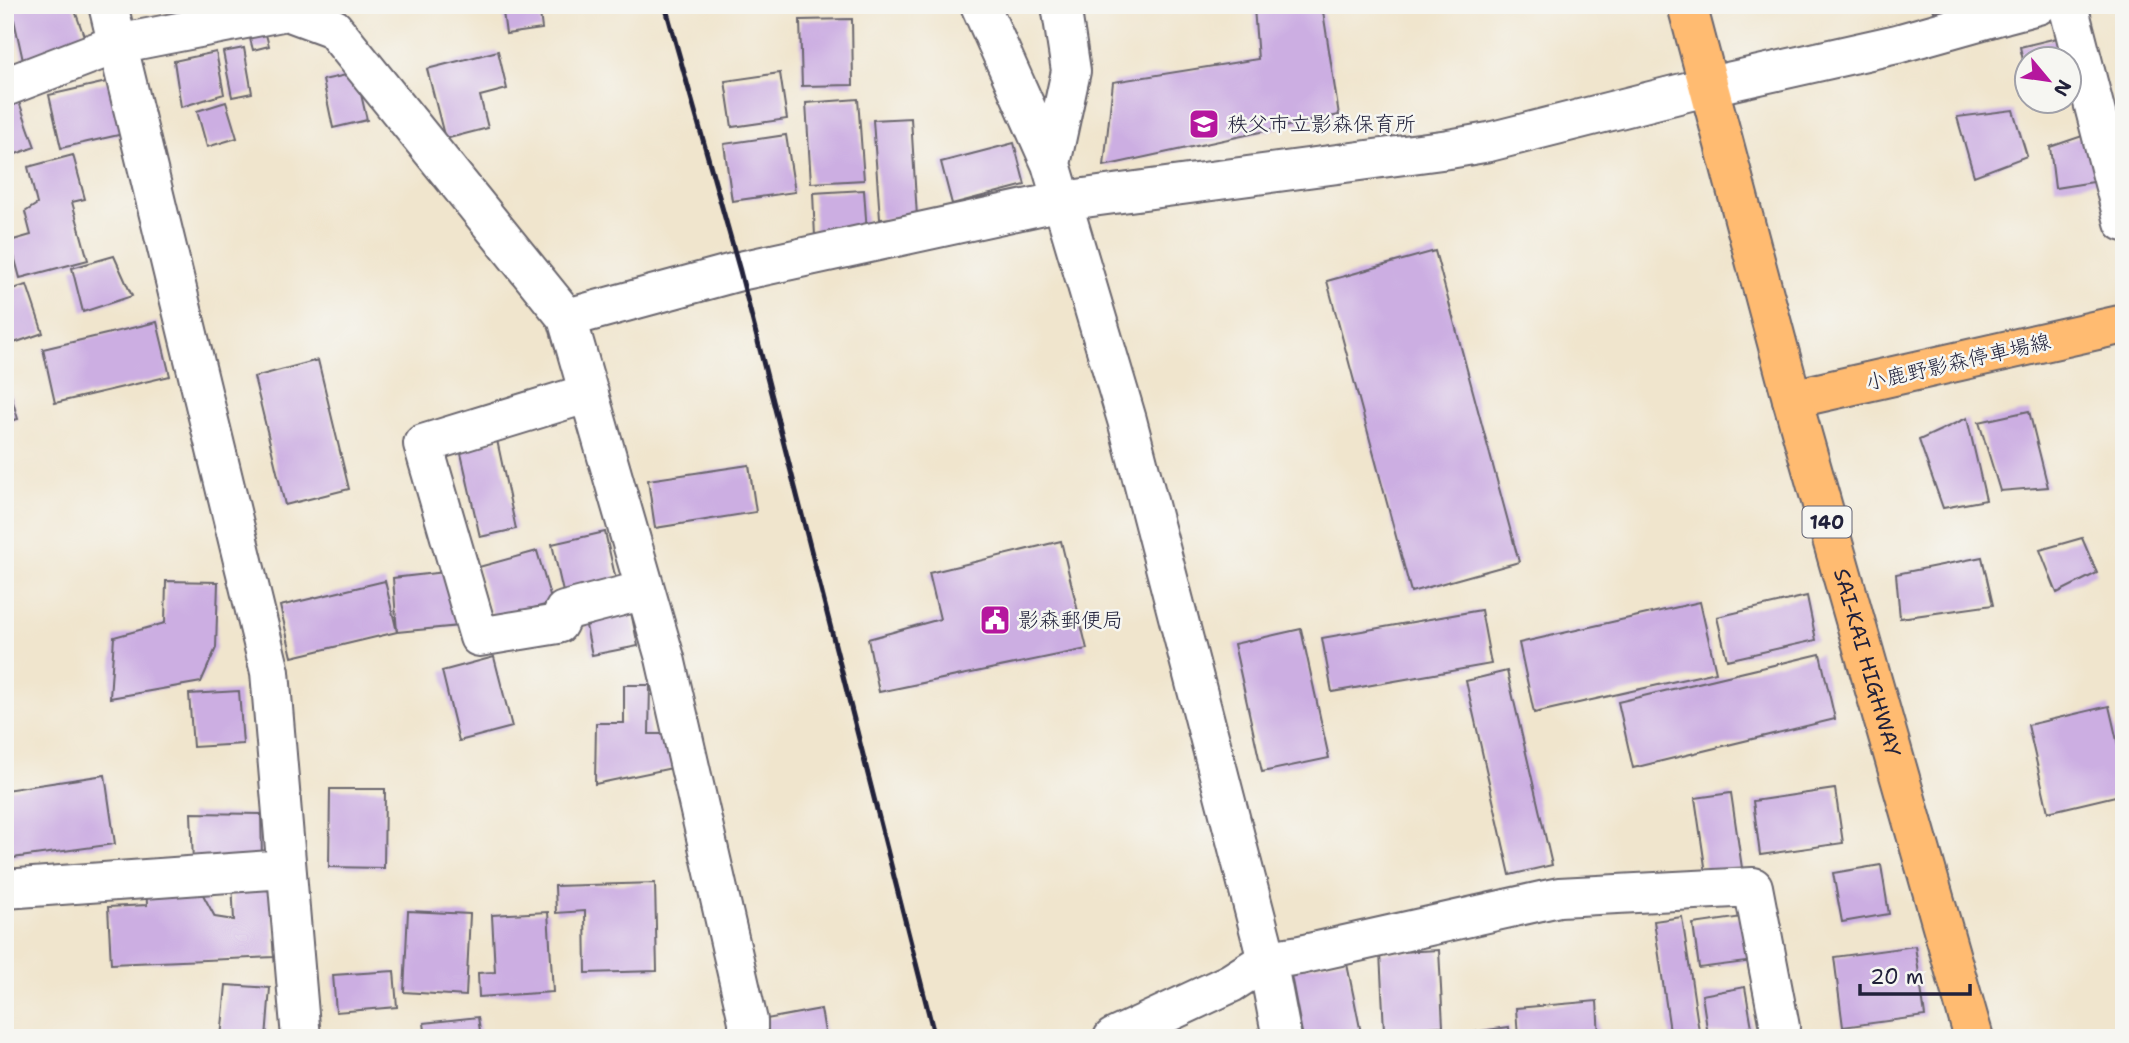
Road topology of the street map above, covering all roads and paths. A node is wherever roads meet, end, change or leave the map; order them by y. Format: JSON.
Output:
{"nodes":[{"id":1,"x":108,"y":5,"type":"edge"},
{"id":2,"x":980,"y":5,"type":"edge"},
{"id":3,"x":1061,"y":5,"type":"edge"},
{"id":4,"x":1687,"y":5,"type":"edge"},
{"id":5,"x":2068,"y":5,"type":"edge"},
{"id":6,"x":2014,"y":8,"type":"edge"},
{"id":7,"x":117,"y":44,"type":"junction"},
{"id":8,"x":1710,"y":86,"type":"junction"},
{"id":9,"x":5,"y":87,"type":"edge"},
{"id":10,"x":1051,"y":164,"type":"junction"},
{"id":11,"x":1062,"y":201,"type":"junction"},
{"id":12,"x":2124,"y":222,"type":"edge"},
{"id":13,"x":567,"y":318,"type":"junction"},
{"id":14,"x":2124,"y":324,"type":"edge"},
{"id":15,"x":589,"y":393,"type":"junction"},
{"id":16,"x":1792,"y":399,"type":"junction"},
{"id":17,"x":645,"y":590,"type":"junction"},
{"id":18,"x":285,"y":869,"type":"junction"},
{"id":19,"x":5,"y":889,"type":"edge"},
{"id":20,"x":1267,"y":960,"type":"junction"},
{"id":21,"x":1780,"y":1027,"type":"dead end"},
{"id":22,"x":301,"y":1038,"type":"edge"},
{"id":23,"x":748,"y":1038,"type":"edge"},
{"id":24,"x":1113,"y":1038,"type":"edge"},
{"id":25,"x":1282,"y":1038,"type":"edge"},
{"id":26,"x":1974,"y":1038,"type":"edge"}],
"edges":[{"from":1,"to":7,"type":"street"},
{"from":2,"to":10,"type":"street"},
{"from":3,"to":10,"type":"street"},
{"from":4,"to":8,"type":"main road","name":"SAI-KAI HIGHWAY","number":"140"},
{"from":5,"to":12,"type":"street"},
{"from":6,"to":8,"type":"street"},
{"from":7,"to":9,"type":"street"},
{"from":7,"to":13,"type":"street"},
{"from":7,"to":18,"type":"street"},
{"from":8,"to":11,"type":"street"},
{"from":8,"to":16,"type":"main road","name":"SAI-KAI HIGHWAY","number":"140"},
{"from":10,"to":11,"type":"street"},
{"from":11,"to":13,"type":"street"},
{"from":11,"to":20,"type":"street"},
{"from":13,"to":15,"type":"street"},
{"from":14,"to":16,"type":"main road","name":"小鹿野影森停車場線"},
{"from":15,"to":17,"type":"street"},
{"from":15,"to":17,"type":"street"},
{"from":16,"to":26,"type":"main road","name":"SAI-KAI HIGHWAY","number":"140"},
{"from":17,"to":23,"type":"street"},
{"from":18,"to":19,"type":"street"},
{"from":18,"to":22,"type":"street"},
{"from":20,"to":21,"type":"street"},
{"from":20,"to":24,"type":"street"},
{"from":20,"to":25,"type":"street"}]}
